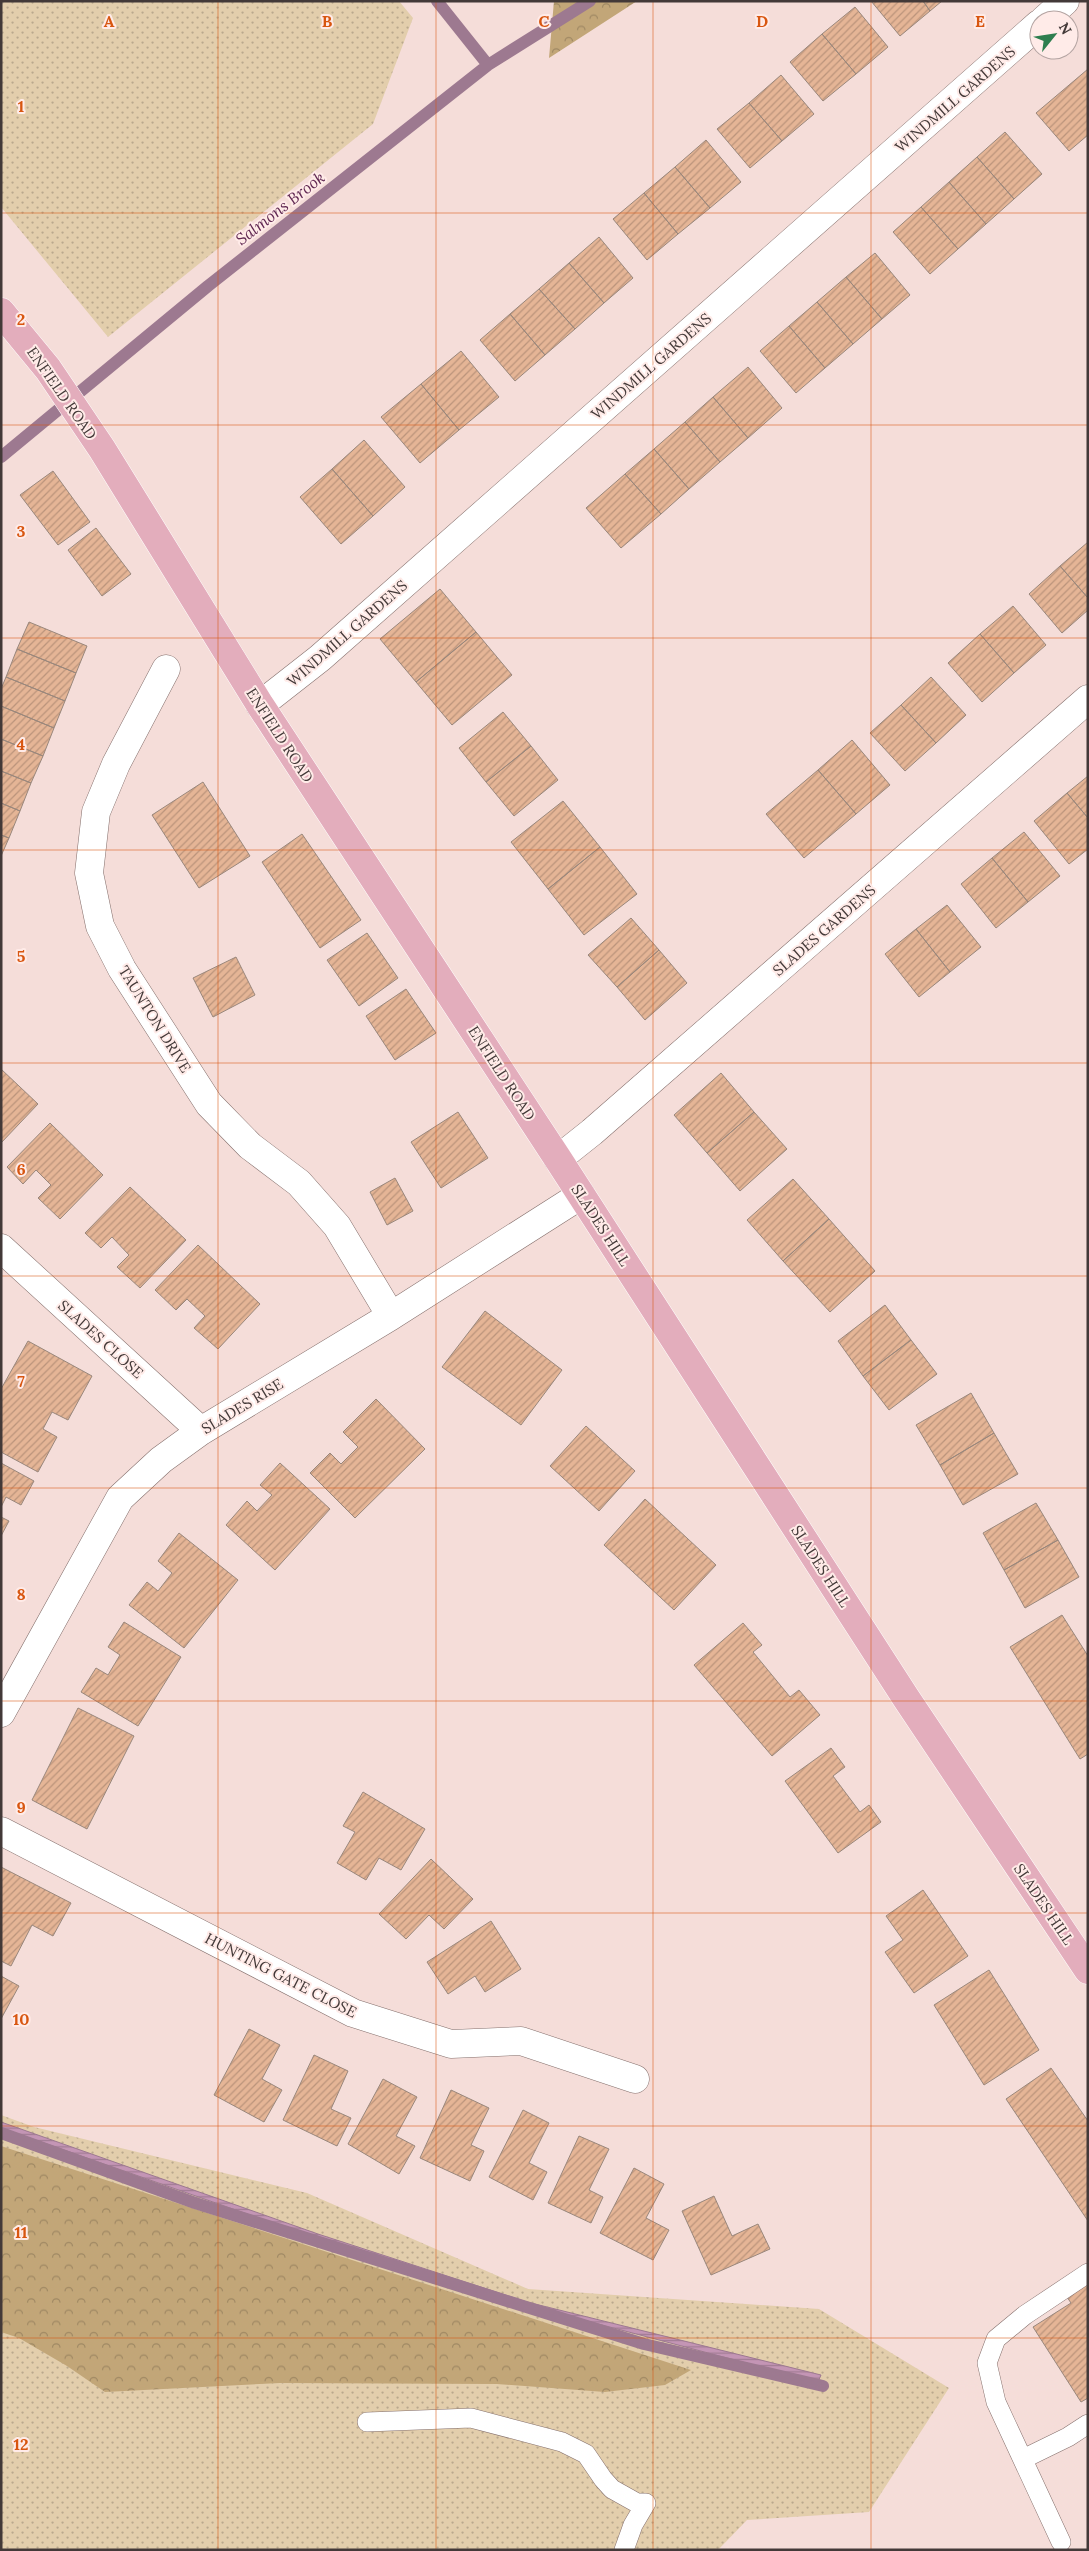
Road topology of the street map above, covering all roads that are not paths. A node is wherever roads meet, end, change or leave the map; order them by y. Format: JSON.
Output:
{"nodes":[{"id":1,"x":1065,"y":1,"type":"edge"},
{"id":2,"x":1055,"y":10,"type":"edge"},
{"id":3,"x":1029,"y":33,"type":"edge"},
{"id":4,"x":1,"y":312,"type":"edge"},
{"id":5,"x":166,"y":670,"type":"dead end"},
{"id":6,"x":1088,"y":699,"type":"edge"},
{"id":7,"x":260,"y":705,"type":"junction"},
{"id":8,"x":558,"y":1158,"type":"junction"},
{"id":9,"x":581,"y":1195,"type":"junction"},
{"id":10,"x":1,"y":1248,"type":"edge"},
{"id":11,"x":391,"y":1316,"type":"junction"},
{"id":12,"x":201,"y":1431,"type":"junction"},
{"id":13,"x":1,"y":1713,"type":"edge"},
{"id":14,"x":1,"y":1831,"type":"edge"},
{"id":15,"x":1088,"y":1970,"type":"edge"},
{"id":16,"x":635,"y":2079,"type":"dead end"},
{"id":17,"x":1088,"y":2273,"type":"edge"},
{"id":18,"x":367,"y":2422,"type":"dead end"},
{"id":19,"x":1088,"y":2424,"type":"edge"},
{"id":20,"x":1023,"y":2459,"type":"junction"},
{"id":21,"x":1061,"y":2542,"type":"dead end"},
{"id":22,"x":624,"y":2550,"type":"edge"}],
"edges":[{"from":1,"to":2,"type":"street"},
{"from":3,"to":7,"type":"street","name":"WINDMILL GARDENS"},
{"from":4,"to":7,"type":"main road","name":"ENFIELD ROAD"},
{"from":5,"to":11,"type":"street","name":"TAUNTON DRIVE"},
{"from":6,"to":8,"type":"street","name":"SLADES GARDENS"},
{"from":7,"to":8,"type":"main road","name":"ENFIELD ROAD"},
{"from":8,"to":9,"type":"main road","name":"SLADES HILL"},
{"from":9,"to":11,"type":"street","name":"SLADES RISE"},
{"from":9,"to":15,"type":"main road","name":"SLADES HILL"},
{"from":10,"to":12,"type":"street","name":"SLADES CLOSE"},
{"from":11,"to":12,"type":"street","name":"SLADES RISE"},
{"from":12,"to":13,"type":"street","name":"SLADES RISE"},
{"from":14,"to":16,"type":"street","name":"HUNTING GATE CLOSE"},
{"from":17,"to":20,"type":"lane"},
{"from":18,"to":22,"type":"lane"},
{"from":19,"to":20,"type":"lane"},
{"from":20,"to":21,"type":"lane"}]}
